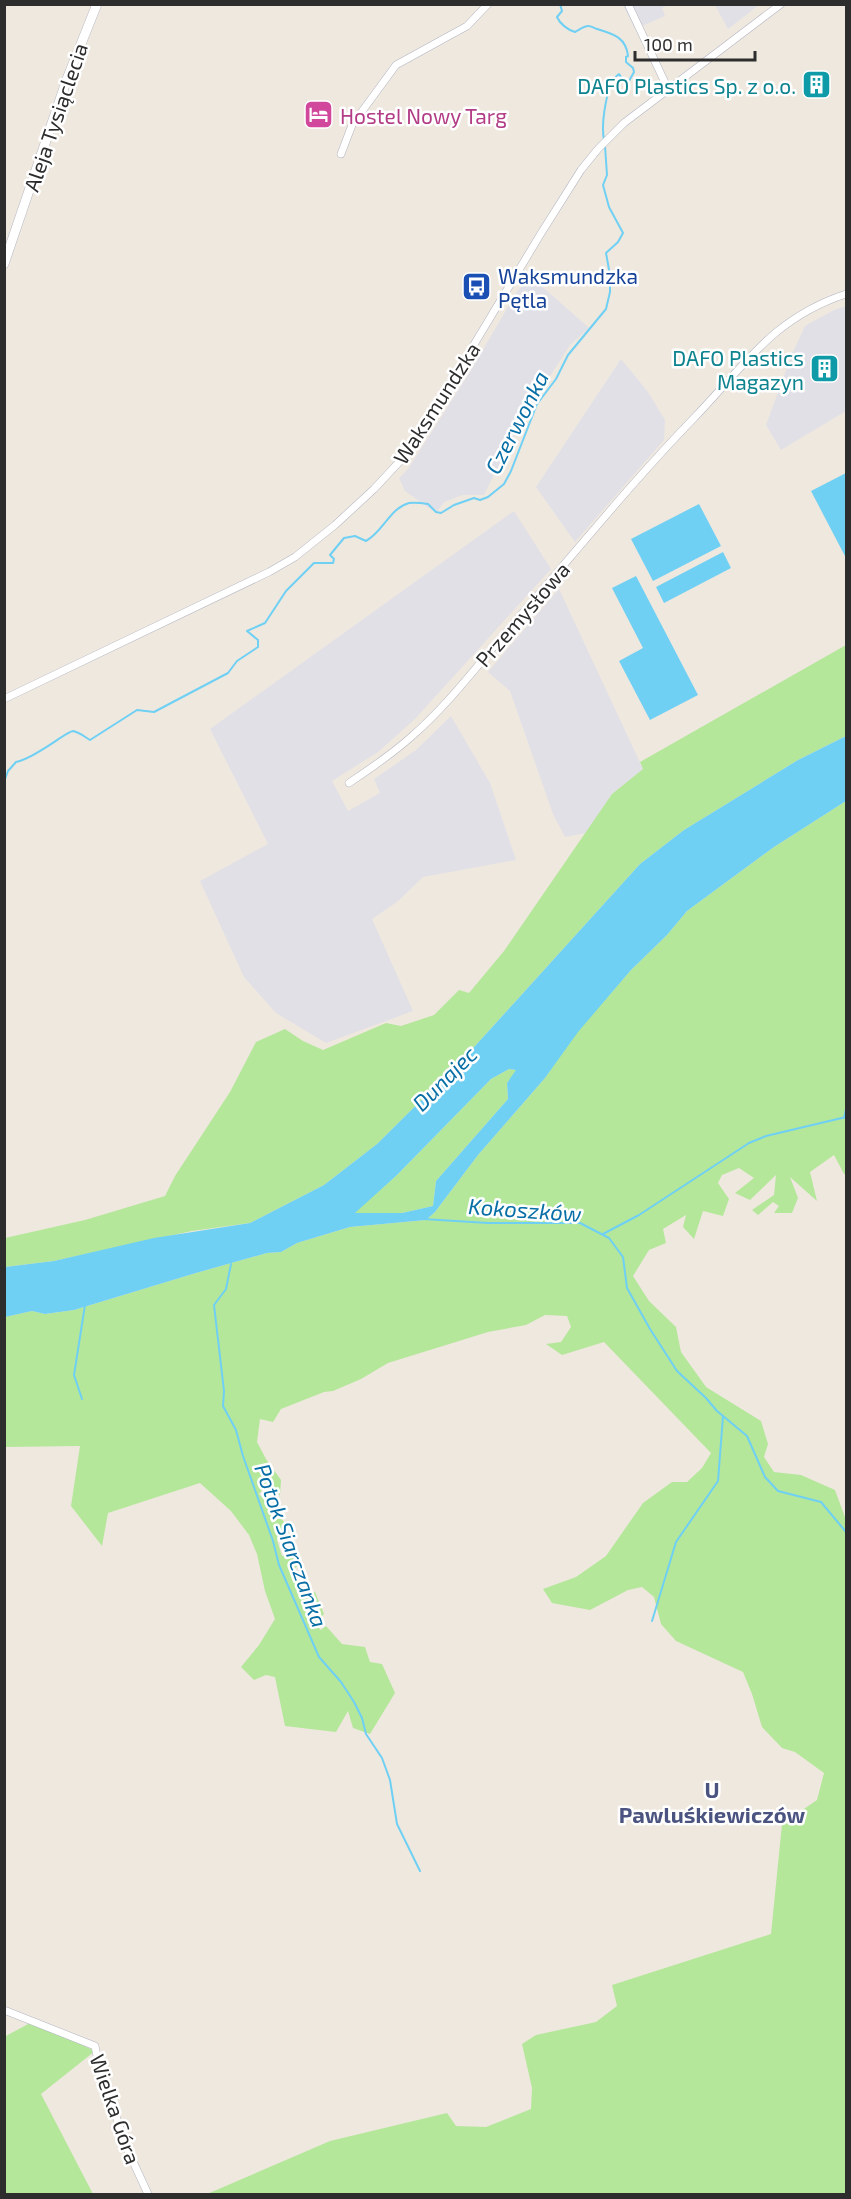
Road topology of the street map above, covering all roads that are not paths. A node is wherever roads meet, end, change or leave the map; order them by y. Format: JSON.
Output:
{"nodes":[{"id":1,"x":97,"y":4,"type":"edge"},
{"id":2,"x":488,"y":4,"type":"edge"},
{"id":3,"x":628,"y":4,"type":"edge"},
{"id":4,"x":781,"y":4,"type":"edge"},
{"id":5,"x":668,"y":89,"type":"junction"},
{"id":6,"x":341,"y":154,"type":"dead end"},
{"id":7,"x":4,"y":264,"type":"edge"},
{"id":8,"x":846,"y":294,"type":"edge"},
{"id":9,"x":4,"y":699,"type":"edge"},
{"id":10,"x":349,"y":783,"type":"dead end"},
{"id":11,"x":4,"y":2010,"type":"edge"},
{"id":12,"x":148,"y":2194,"type":"edge"}],
"edges":[{"from":1,"to":7,"type":"street","name":"Aleja Tysiąclecia"},
{"from":2,"to":6,"type":"street"},
{"from":3,"to":5,"type":"street"},
{"from":4,"to":5,"type":"street","name":"Waksmundzka"},
{"from":5,"to":9,"type":"street","name":"Waksmundzka"},
{"from":8,"to":10,"type":"street","name":"Przemysłowa"},
{"from":11,"to":12,"type":"street","name":"Wielka Góra"}]}
